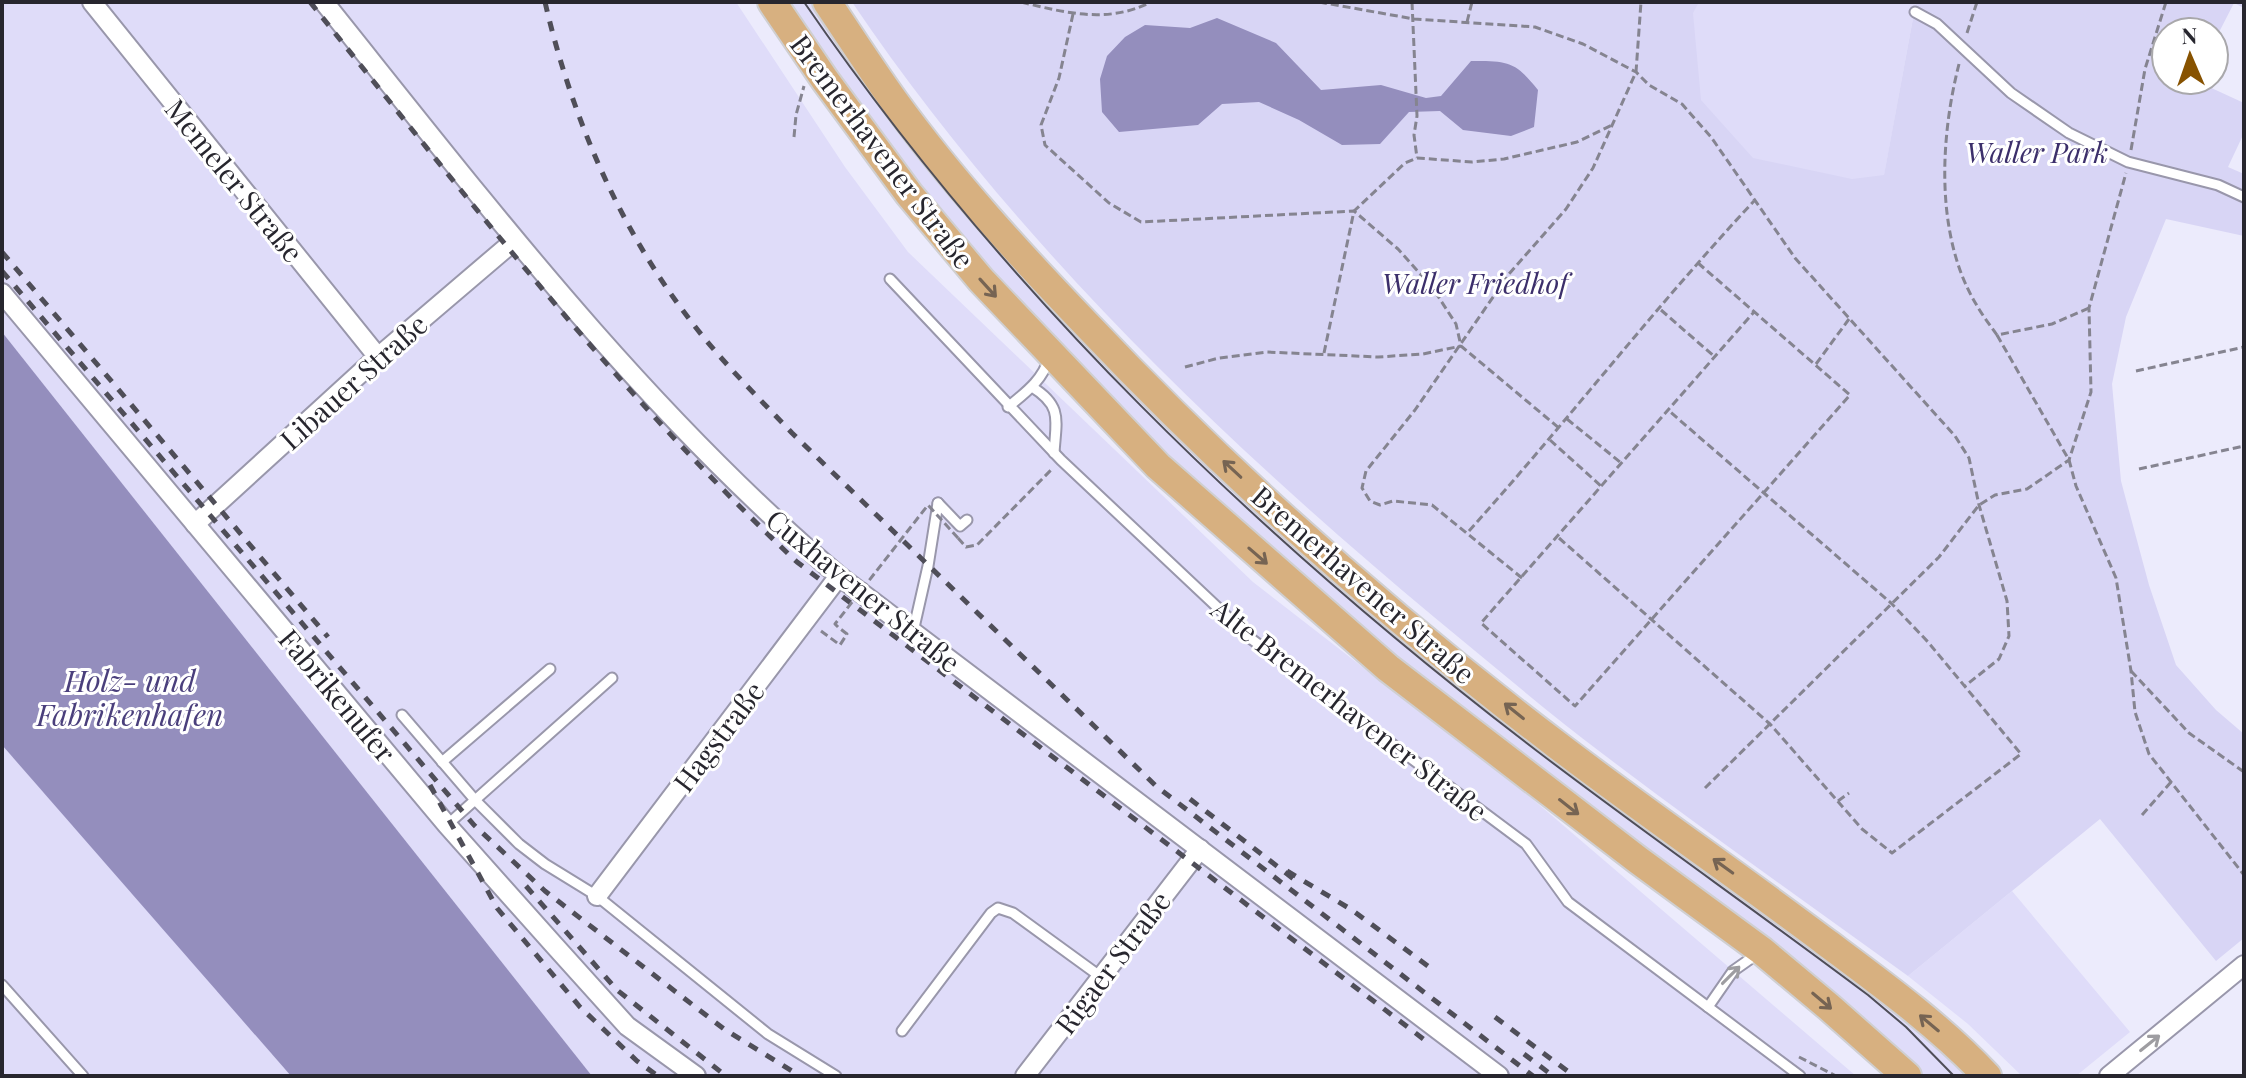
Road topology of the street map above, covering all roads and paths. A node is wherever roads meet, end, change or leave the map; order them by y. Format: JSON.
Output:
{"nodes":[{"id":1,"x":92,"y":2,"type":"edge"},
{"id":2,"x":324,"y":2,"type":"edge"},
{"id":3,"x":772,"y":2,"type":"edge"},
{"id":4,"x":827,"y":2,"type":"edge"},
{"id":5,"x":1021,"y":2,"type":"edge"},
{"id":6,"x":1151,"y":2,"type":"edge"},
{"id":7,"x":1319,"y":2,"type":"edge"},
{"id":8,"x":1412,"y":2,"type":"edge"},
{"id":9,"x":1472,"y":2,"type":"edge"},
{"id":10,"x":1641,"y":2,"type":"edge"},
{"id":11,"x":1977,"y":2,"type":"edge"},
{"id":12,"x":2166,"y":2,"type":"edge"},
{"id":13,"x":1915,"y":12,"type":"dead end"},
{"id":14,"x":1073,"y":14,"type":"junction"},
{"id":15,"x":1414,"y":19,"type":"junction"},
{"id":16,"x":1467,"y":23,"type":"junction"},
{"id":17,"x":1962,"y":50,"type":"junction"},
{"id":18,"x":1636,"y":72,"type":"junction"},
{"id":19,"x":809,"y":79,"type":"dead end"},
{"id":20,"x":1614,"y":124,"type":"junction"},
{"id":21,"x":794,"y":137,"type":"dead end"},
{"id":22,"x":1417,"y":158,"type":"junction"},
{"id":23,"x":2128,"y":162,"type":"junction"},
{"id":24,"x":2244,"y":197,"type":"edge"},
{"id":25,"x":1754,"y":201,"type":"junction"},
{"id":26,"x":1354,"y":211,"type":"junction"},
{"id":27,"x":514,"y":241,"type":"junction"},
{"id":28,"x":1698,"y":263,"type":"junction"},
{"id":29,"x":890,"y":279,"type":"dead end"},
{"id":30,"x":2,"y":293,"type":"edge"},
{"id":31,"x":2089,"y":308,"type":"junction"},
{"id":32,"x":1659,"y":309,"type":"junction"},
{"id":33,"x":1754,"y":312,"type":"junction"},
{"id":34,"x":1849,"y":319,"type":"junction"},
{"id":35,"x":1997,"y":335,"type":"junction"},
{"id":36,"x":1461,"y":346,"type":"junction"},
{"id":37,"x":2244,"y":347,"type":"edge"},
{"id":38,"x":1324,"y":353,"type":"junction"},
{"id":39,"x":1050,"y":355,"type":"junction"},
{"id":40,"x":378,"y":357,"type":"junction"},
{"id":41,"x":1715,"y":357,"type":"junction"},
{"id":42,"x":1816,"y":364,"type":"junction"},
{"id":43,"x":1185,"y":367,"type":"dead end"},
{"id":44,"x":2136,"y":371,"type":"dead end"},
{"id":45,"x":1032,"y":387,"type":"junction"},
{"id":46,"x":1008,"y":407,"type":"junction"},
{"id":47,"x":1668,"y":410,"type":"junction"},
{"id":48,"x":1567,"y":419,"type":"junction"},
{"id":49,"x":1559,"y":428,"type":"junction"},
{"id":50,"x":1550,"y":440,"type":"junction"},
{"id":51,"x":2244,"y":446,"type":"edge"},
{"id":52,"x":1058,"y":456,"type":"junction"},
{"id":53,"x":2069,"y":460,"type":"junction"},
{"id":54,"x":1621,"y":463,"type":"junction"},
{"id":55,"x":2139,"y":469,"type":"dead end"},
{"id":56,"x":1601,"y":486,"type":"junction"},
{"id":57,"x":1763,"y":494,"type":"junction"},
{"id":58,"x":1979,"y":505,"type":"junction"},
{"id":59,"x":967,"y":520,"type":"dead end"},
{"id":60,"x":195,"y":524,"type":"junction"},
{"id":61,"x":1468,"y":532,"type":"junction"},
{"id":62,"x":1558,"y":537,"type":"junction"},
{"id":63,"x":839,"y":576,"type":"junction"},
{"id":64,"x":1522,"y":578,"type":"junction"},
{"id":65,"x":1891,"y":603,"type":"junction"},
{"id":66,"x":806,"y":620,"type":"junction"},
{"id":67,"x":1652,"y":622,"type":"junction"},
{"id":68,"x":913,"y":632,"type":"junction"},
{"id":69,"x":550,"y":669,"type":"dead end"},
{"id":70,"x":2131,"y":671,"type":"junction"},
{"id":71,"x":612,"y":678,"type":"dead end"},
{"id":72,"x":1965,"y":686,"type":"junction"},
{"id":73,"x":402,"y":715,"type":"dead end"},
{"id":74,"x":1770,"y":724,"type":"junction"},
{"id":75,"x":442,"y":762,"type":"junction"},
{"id":76,"x":2244,"y":772,"type":"edge"},
{"id":77,"x":2171,"y":782,"type":"junction"},
{"id":78,"x":1705,"y":788,"type":"dead end"},
{"id":79,"x":1849,"y":793,"type":"dead end"},
{"id":80,"x":475,"y":800,"type":"junction"},
{"id":81,"x":1838,"y":801,"type":"junction"},
{"id":82,"x":2142,"y":815,"type":"dead end"},
{"id":83,"x":447,"y":825,"type":"junction"},
{"id":84,"x":1200,"y":849,"type":"junction"},
{"id":85,"x":2244,"y":875,"type":"edge"},
{"id":86,"x":597,"y":896,"type":"junction"},
{"id":87,"x":1762,"y":951,"type":"junction"},
{"id":88,"x":2244,"y":965,"type":"edge"},
{"id":89,"x":1101,"y":977,"type":"junction"},
{"id":90,"x":2,"y":985,"type":"edge"},
{"id":91,"x":1708,"y":1007,"type":"junction"},
{"id":92,"x":902,"y":1031,"type":"dead end"},
{"id":93,"x":1780,"y":1061,"type":"junction"},
{"id":94,"x":83,"y":1076,"type":"edge"},
{"id":95,"x":696,"y":1076,"type":"edge"},
{"id":96,"x":836,"y":1076,"type":"edge"},
{"id":97,"x":1025,"y":1076,"type":"edge"},
{"id":98,"x":1499,"y":1076,"type":"edge"},
{"id":99,"x":1800,"y":1076,"type":"edge"},
{"id":100,"x":1836,"y":1076,"type":"edge"},
{"id":101,"x":1907,"y":1076,"type":"edge"},
{"id":102,"x":1987,"y":1076,"type":"edge"},
{"id":103,"x":2109,"y":1076,"type":"edge"}],
"edges":[{"from":1,"to":40,"type":"street","name":"Memeler Straße"},
{"from":2,"to":27,"type":"street","name":"Cuxhavener Straße"},
{"from":3,"to":39,"type":"main road","name":"Bremerhavener Straße","one_way":true},
{"from":102,"to":4,"type":"main road","name":"Bremerhavener Straße","one_way":true},
{"from":5,"to":14,"type":"path"},
{"from":6,"to":14,"type":"path"},
{"from":7,"to":15,"type":"path"},
{"from":8,"to":15,"type":"path"},
{"from":9,"to":16,"type":"path"},
{"from":10,"to":18,"type":"path"},
{"from":11,"to":17,"type":"path"},
{"from":12,"to":23,"type":"path"},
{"from":13,"to":17,"type":"lane"},
{"from":14,"to":26,"type":"path"},
{"from":15,"to":16,"type":"path"},
{"from":15,"to":22,"type":"path"},
{"from":16,"to":18,"type":"path"},
{"from":17,"to":23,"type":"lane"},
{"from":17,"to":35,"type":"path"},
{"from":18,"to":20,"type":"path"},
{"from":18,"to":25,"type":"path"},
{"from":19,"to":21,"type":"path"},
{"from":20,"to":22,"type":"path"},
{"from":20,"to":36,"type":"path"},
{"from":22,"to":26,"type":"path"},
{"from":23,"to":24,"type":"lane"},
{"from":23,"to":31,"type":"path"},
{"from":25,"to":28,"type":"path"},
{"from":25,"to":34,"type":"path"},
{"from":26,"to":36,"type":"path"},
{"from":26,"to":38,"type":"path"},
{"from":27,"to":40,"type":"street","name":"Libauer Straße"},
{"from":27,"to":63,"type":"street","name":"Cuxhavener Straße"},
{"from":28,"to":32,"type":"path"},
{"from":28,"to":33,"type":"path"},
{"from":29,"to":46,"type":"lane","name":"Alte Bremerhavener Straße"},
{"from":30,"to":60,"type":"street","name":"Fabrikenufer"},
{"from":31,"to":35,"type":"path"},
{"from":31,"to":53,"type":"path"},
{"from":32,"to":41,"type":"path"},
{"from":32,"to":48,"type":"path"},
{"from":33,"to":41,"type":"path"},
{"from":33,"to":42,"type":"path"},
{"from":34,"to":42,"type":"path"},
{"from":34,"to":58,"type":"path"},
{"from":35,"to":53,"type":"path"},
{"from":36,"to":38,"type":"path"},
{"from":36,"to":49,"type":"path"},
{"from":36,"to":61,"type":"path"},
{"from":37,"to":44,"type":"path"},
{"from":38,"to":43,"type":"path"},
{"from":39,"to":45,"type":"lane"},
{"from":39,"to":87,"type":"main road","name":"Bremerhavener Straße","one_way":true},
{"from":40,"to":60,"type":"street","name":"Libauer Straße"},
{"from":41,"to":47,"type":"path"},
{"from":42,"to":57,"type":"path"},
{"from":45,"to":46,"type":"lane"},
{"from":45,"to":52,"type":"lane"},
{"from":46,"to":52,"type":"lane","name":"Alte Bremerhavener Straße"},
{"from":47,"to":54,"type":"path"},
{"from":47,"to":57,"type":"path"},
{"from":48,"to":49,"type":"path"},
{"from":48,"to":54,"type":"path"},
{"from":49,"to":50,"type":"path"},
{"from":50,"to":56,"type":"path"},
{"from":50,"to":61,"type":"path"},
{"from":51,"to":55,"type":"path"},
{"from":52,"to":66,"type":"path","bridge":true},
{"from":52,"to":91,"type":"lane","name":"Alte Bremerhavener Straße"},
{"from":53,"to":58,"type":"path"},
{"from":53,"to":70,"type":"path"},
{"from":54,"to":56,"type":"path"},
{"from":56,"to":62,"type":"path"},
{"from":57,"to":65,"type":"path"},
{"from":57,"to":67,"type":"path"},
{"from":58,"to":65,"type":"path"},
{"from":58,"to":72,"type":"path"},
{"from":59,"to":68,"type":"lane"},
{"from":60,"to":83,"type":"street","name":"Fabrikenufer"},
{"from":61,"to":64,"type":"path"},
{"from":62,"to":64,"type":"path"},
{"from":62,"to":67,"type":"path"},
{"from":63,"to":66,"type":"street","name":"Hagstraße"},
{"from":63,"to":68,"type":"street","name":"Cuxhavener Straße"},
{"from":64,"to":67,"type":"path"},
{"from":65,"to":72,"type":"path"},
{"from":65,"to":74,"type":"path"},
{"from":66,"to":86,"type":"street","name":"Hagstraße"},
{"from":67,"to":74,"type":"path"},
{"from":68,"to":84,"type":"street","name":"Cuxhavener Straße"},
{"from":69,"to":75,"type":"lane"},
{"from":70,"to":76,"type":"path"},
{"from":70,"to":77,"type":"path"},
{"from":71,"to":80,"type":"lane"},
{"from":72,"to":81,"type":"path"},
{"from":73,"to":75,"type":"lane"},
{"from":74,"to":78,"type":"path"},
{"from":74,"to":81,"type":"path"},
{"from":75,"to":80,"type":"lane"},
{"from":77,"to":82,"type":"path"},
{"from":77,"to":85,"type":"path"},
{"from":79,"to":81,"type":"path"},
{"from":80,"to":83,"type":"lane"},
{"from":80,"to":86,"type":"lane"},
{"from":83,"to":95,"type":"street","name":"Fabrikenufer"},
{"from":84,"to":89,"type":"street","name":"Rigaer Straße"},
{"from":84,"to":98,"type":"street","name":"Cuxhavener Straße"},
{"from":86,"to":96,"type":"lane"},
{"from":91,"to":87,"type":"lane","one_way":true},
{"from":87,"to":101,"type":"main road","name":"Bremerhavener Straße","one_way":true},
{"from":103,"to":88,"type":"street","one_way":true},
{"from":89,"to":92,"type":"lane"},
{"from":89,"to":97,"type":"street","name":"Rigaer Straße"},
{"from":90,"to":94,"type":"lane"},
{"from":91,"to":93,"type":"lane","name":"Alte Bremerhavener Straße"},
{"from":93,"to":99,"type":"lane","name":"Alte Bremerhavener Straße"},
{"from":93,"to":100,"type":"path"}]}
